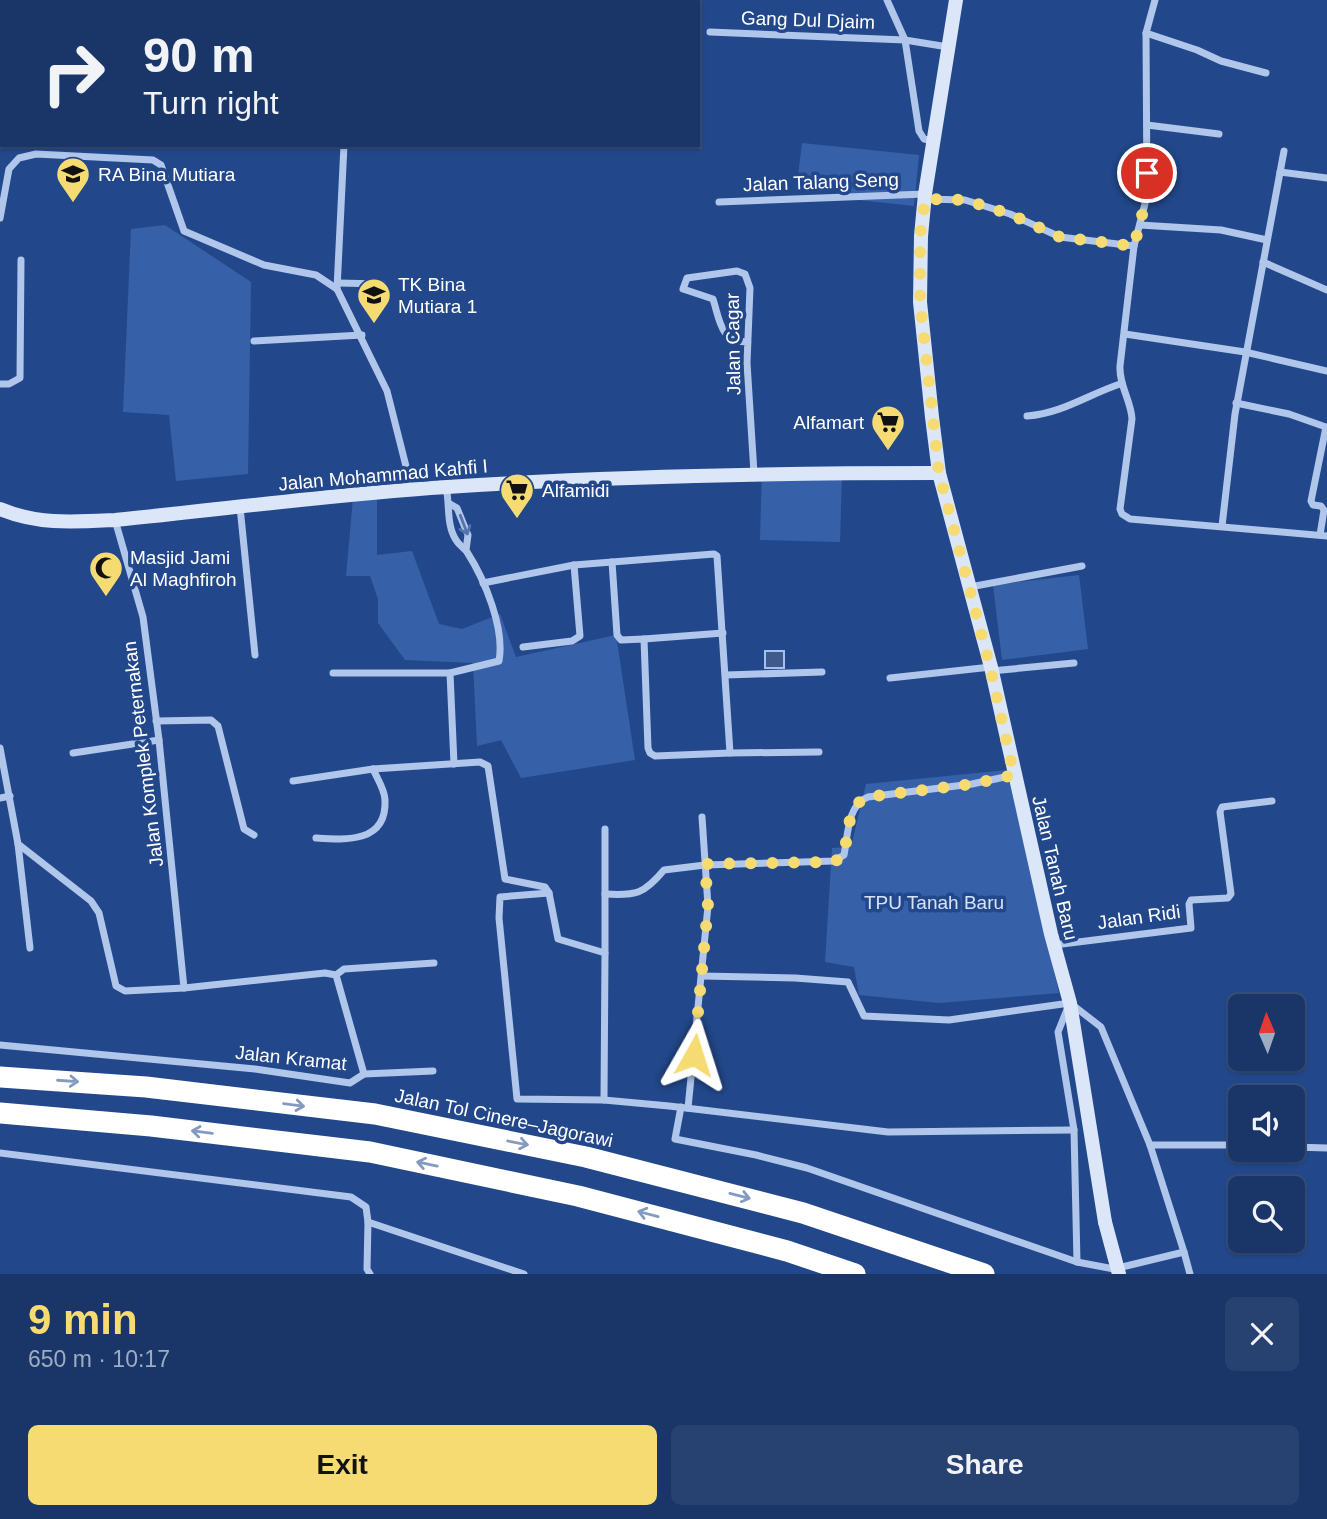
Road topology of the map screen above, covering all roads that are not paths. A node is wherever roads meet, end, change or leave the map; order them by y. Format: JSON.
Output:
{"nodes":[{"id":1,"x":887,"y":0,"type":"edge"},
{"id":2,"x":956,"y":0,"type":"edge"},
{"id":3,"x":1155,"y":0,"type":"edge"},
{"id":4,"x":710,"y":32,"type":"dead end"},
{"id":5,"x":1146,"y":33,"type":"junction"},
{"id":6,"x":908,"y":40,"type":"junction"},
{"id":7,"x":943,"y":46,"type":"junction"},
{"id":8,"x":1266,"y":73,"type":"dead end"},
{"id":9,"x":1147,"y":125,"type":"junction"},
{"id":10,"x":1219,"y":134,"type":"dead end"},
{"id":11,"x":929,"y":140,"type":"junction"},
{"id":12,"x":344,"y":147,"type":"edge"},
{"id":13,"x":36,"y":150,"type":"edge"},
{"id":14,"x":1284,"y":151,"type":"dead end"},
{"id":15,"x":1280,"y":172,"type":"junction"},
{"id":16,"x":1327,"y":178,"type":"edge"},
{"id":17,"x":925,"y":197,"type":"junction"},
{"id":18,"x":719,"y":202,"type":"dead end"},
{"id":19,"x":0,"y":218,"type":"edge"},
{"id":20,"x":1140,"y":225,"type":"junction"},
{"id":21,"x":1267,"y":240,"type":"junction"},
{"id":22,"x":1134,"y":246,"type":"junction"},
{"id":23,"x":21,"y":260,"type":"dead end"},
{"id":24,"x":1263,"y":262,"type":"junction"},
{"id":25,"x":382,"y":284,"type":"dead end"},
{"id":26,"x":337,"y":286,"type":"junction"},
{"id":27,"x":1327,"y":290,"type":"edge"},
{"id":28,"x":1125,"y":334,"type":"junction"},
{"id":29,"x":362,"y":335,"type":"junction"},
{"id":30,"x":254,"y":341,"type":"dead end"},
{"id":31,"x":748,"y":342,"type":"junction"},
{"id":32,"x":1245,"y":352,"type":"junction"},
{"id":33,"x":1327,"y":371,"type":"edge"},
{"id":34,"x":0,"y":384,"type":"edge"},
{"id":35,"x":1120,"y":384,"type":"junction"},
{"id":36,"x":1237,"y":403,"type":"junction"},
{"id":37,"x":1027,"y":416,"type":"dead end"},
{"id":38,"x":754,"y":473,"type":"junction"},
{"id":39,"x":939,"y":473,"type":"junction"},
{"id":40,"x":446,"y":487,"type":"junction"},
{"id":41,"x":412,"y":490,"type":"junction"},
{"id":42,"x":450,"y":504,"type":"junction"},
{"id":43,"x":240,"y":507,"type":"junction"},
{"id":44,"x":0,"y":509,"type":"edge"},
{"id":45,"x":115,"y":520,"type":"junction"},
{"id":46,"x":1222,"y":526,"type":"junction"},
{"id":47,"x":1324,"y":536,"type":"edge"},
{"id":48,"x":466,"y":550,"type":"junction"},
{"id":49,"x":612,"y":562,"type":"junction"},
{"id":50,"x":573,"y":565,"type":"junction"},
{"id":51,"x":1082,"y":566,"type":"dead end"},
{"id":52,"x":482,"y":583,"type":"junction"},
{"id":53,"x":970,"y":587,"type":"junction"},
{"id":54,"x":723,"y":633,"type":"junction"},
{"id":55,"x":644,"y":639,"type":"junction"},
{"id":56,"x":523,"y":647,"type":"dead end"},
{"id":57,"x":255,"y":655,"type":"dead end"},
{"id":58,"x":1074,"y":663,"type":"dead end"},
{"id":59,"x":991,"y":669,"type":"junction"},
{"id":60,"x":822,"y":672,"type":"dead end"},
{"id":61,"x":333,"y":673,"type":"dead end"},
{"id":62,"x":450,"y":673,"type":"junction"},
{"id":63,"x":726,"y":675,"type":"junction"},
{"id":64,"x":890,"y":678,"type":"dead end"},
{"id":65,"x":156,"y":722,"type":"junction"},
{"id":66,"x":159,"y":740,"type":"junction"},
{"id":67,"x":0,"y":748,"type":"edge"},
{"id":68,"x":819,"y":752,"type":"dead end"},
{"id":69,"x":73,"y":753,"type":"dead end"},
{"id":70,"x":730,"y":753,"type":"junction"},
{"id":71,"x":454,"y":764,"type":"junction"},
{"id":72,"x":373,"y":769,"type":"junction"},
{"id":73,"x":1014,"y":775,"type":"junction"},
{"id":74,"x":293,"y":781,"type":"dead end"},
{"id":75,"x":10,"y":796,"type":"junction"},
{"id":76,"x":0,"y":798,"type":"edge"},
{"id":77,"x":1272,"y":801,"type":"dead end"},
{"id":78,"x":702,"y":817,"type":"dead end"},
{"id":79,"x":605,"y":829,"type":"dead end"},
{"id":80,"x":254,"y":835,"type":"dead end"},
{"id":81,"x":316,"y":838,"type":"dead end"},
{"id":82,"x":18,"y":844,"type":"junction"},
{"id":83,"x":705,"y":864,"type":"junction"},
{"id":84,"x":549,"y":893,"type":"junction"},
{"id":85,"x":605,"y":894,"type":"junction"},
{"id":86,"x":1053,"y":945,"type":"junction"},
{"id":87,"x":30,"y":948,"type":"dead end"},
{"id":88,"x":606,"y":953,"type":"junction"},
{"id":89,"x":434,"y":963,"type":"dead end"},
{"id":90,"x":336,"y":975,"type":"junction"},
{"id":91,"x":702,"y":976,"type":"junction"},
{"id":92,"x":184,"y":988,"type":"junction"},
{"id":93,"x":1070,"y":1003,"type":"junction"},
{"id":94,"x":0,"y":1045,"type":"edge"},
{"id":95,"x":433,"y":1071,"type":"dead end"},
{"id":96,"x":364,"y":1074,"type":"junction"},
{"id":97,"x":0,"y":1077,"type":"edge"},
{"id":98,"x":604,"y":1100,"type":"junction"},
{"id":99,"x":685,"y":1107,"type":"junction"},
{"id":100,"x":0,"y":1113,"type":"edge"},
{"id":101,"x":1074,"y":1130,"type":"junction"},
{"id":102,"x":1150,"y":1145,"type":"junction"},
{"id":103,"x":1228,"y":1145,"type":"edge"},
{"id":104,"x":1305,"y":1147,"type":"edge"},
{"id":105,"x":1327,"y":1148,"type":"edge"},
{"id":106,"x":0,"y":1153,"type":"edge"},
{"id":107,"x":368,"y":1222,"type":"junction"},
{"id":108,"x":1184,"y":1252,"type":"junction"},
{"id":109,"x":1077,"y":1262,"type":"junction"},
{"id":110,"x":370,"y":1274,"type":"edge"},
{"id":111,"x":524,"y":1274,"type":"edge"},
{"id":112,"x":855,"y":1274,"type":"edge"},
{"id":113,"x":985,"y":1274,"type":"edge"},
{"id":114,"x":1119,"y":1274,"type":"edge"},
{"id":115,"x":1190,"y":1274,"type":"edge"}],
"edges":[{"from":1,"to":6,"type":"street","name":"Gang Dul Djaim"},
{"from":2,"to":7,"type":"main road","name":"Jalan Tanah Baru"},
{"from":3,"to":5,"type":"street"},
{"from":4,"to":6,"type":"street","name":"Gang Dul Djaim"},
{"from":5,"to":8,"type":"street"},
{"from":5,"to":9,"type":"street"},
{"from":6,"to":7,"type":"street","name":"Gang Dul Djaim"},
{"from":6,"to":11,"type":"street","name":"Gang Dul Djaim"},
{"from":7,"to":11,"type":"main road","name":"Jalan Tanah Baru"},
{"from":9,"to":10,"type":"street"},
{"from":9,"to":20,"type":"street"},
{"from":11,"to":17,"type":"main road","name":"Jalan Tanah Baru"},
{"from":12,"to":26,"type":"street"},
{"from":13,"to":19,"type":"street"},
{"from":13,"to":26,"type":"street"},
{"from":14,"to":15,"type":"street"},
{"from":15,"to":16,"type":"street"},
{"from":15,"to":21,"type":"street"},
{"from":17,"to":18,"type":"street","name":"Jalan Talang Seng"},
{"from":17,"to":22,"type":"street","name":"Jalan Talang Seng"},
{"from":17,"to":39,"type":"main road","name":"Jalan Tanah Baru"},
{"from":20,"to":21,"type":"street"},
{"from":20,"to":22,"type":"street"},
{"from":21,"to":24,"type":"street"},
{"from":22,"to":28,"type":"street"},
{"from":23,"to":34,"type":"street"},
{"from":24,"to":27,"type":"street"},
{"from":24,"to":32,"type":"street"},
{"from":25,"to":26,"type":"street"},
{"from":26,"to":29,"type":"street"},
{"from":28,"to":32,"type":"street"},
{"from":28,"to":35,"type":"street"},
{"from":29,"to":30,"type":"street"},
{"from":29,"to":41,"type":"street"},
{"from":31,"to":31,"type":"street","name":"Jalan Cagar"},
{"from":31,"to":38,"type":"street","name":"Jalan Cagar"},
{"from":32,"to":33,"type":"street"},
{"from":32,"to":36,"type":"street"},
{"from":35,"to":37,"type":"street"},
{"from":35,"to":46,"type":"street"},
{"from":36,"to":46,"type":"street"},
{"from":36,"to":47,"type":"street"},
{"from":38,"to":39,"type":"main road","name":"Jalan Mohammad Kahfi I"},
{"from":38,"to":40,"type":"main road","name":"Jalan Mohammad Kahfi I"},
{"from":39,"to":53,"type":"main road","name":"Jalan Tanah Baru"},
{"from":40,"to":41,"type":"main road","name":"Jalan Mohammad Kahfi I"},
{"from":40,"to":42,"type":"street"},
{"from":41,"to":43,"type":"main road","name":"Jalan Mohammad Kahfi I"},
{"from":42,"to":48,"type":"street"},
{"from":42,"to":48,"type":"street","one_way":true},
{"from":43,"to":45,"type":"main road","name":"Jalan Mohammad Kahfi I"},
{"from":43,"to":57,"type":"street"},
{"from":44,"to":45,"type":"main road","name":"Jalan Mohammad Kahfi I"},
{"from":45,"to":65,"type":"street","name":"Jalan Komplek Peternakan"},
{"from":46,"to":47,"type":"street"},
{"from":48,"to":52,"type":"street"},
{"from":49,"to":50,"type":"street"},
{"from":49,"to":54,"type":"street"},
{"from":49,"to":55,"type":"street"},
{"from":50,"to":52,"type":"street"},
{"from":50,"to":56,"type":"street"},
{"from":51,"to":53,"type":"street"},
{"from":52,"to":62,"type":"street"},
{"from":53,"to":59,"type":"main road","name":"Jalan Tanah Baru"},
{"from":54,"to":55,"type":"street"},
{"from":54,"to":63,"type":"street"},
{"from":55,"to":70,"type":"street"},
{"from":58,"to":59,"type":"street"},
{"from":59,"to":64,"type":"street"},
{"from":59,"to":73,"type":"main road","name":"Jalan Tanah Baru"},
{"from":60,"to":63,"type":"street"},
{"from":61,"to":62,"type":"street"},
{"from":62,"to":71,"type":"street"},
{"from":63,"to":70,"type":"street"},
{"from":65,"to":66,"type":"street","name":"Jalan Komplek Peternakan"},
{"from":65,"to":80,"type":"street"},
{"from":66,"to":69,"type":"street"},
{"from":66,"to":92,"type":"street","name":"Jalan Komplek Peternakan"},
{"from":67,"to":75,"type":"street"},
{"from":68,"to":70,"type":"street"},
{"from":71,"to":72,"type":"street"},
{"from":71,"to":84,"type":"street"},
{"from":72,"to":74,"type":"street"},
{"from":72,"to":81,"type":"street"},
{"from":73,"to":83,"type":"street"},
{"from":73,"to":86,"type":"main road","name":"Jalan Tanah Baru"},
{"from":75,"to":76,"type":"street"},
{"from":75,"to":82,"type":"street"},
{"from":77,"to":86,"type":"street","name":"Jalan Ridi"},
{"from":78,"to":83,"type":"street"},
{"from":79,"to":85,"type":"street"},
{"from":82,"to":87,"type":"street"},
{"from":82,"to":92,"type":"street"},
{"from":83,"to":85,"type":"street"},
{"from":83,"to":91,"type":"street"},
{"from":84,"to":88,"type":"street"},
{"from":84,"to":98,"type":"street"},
{"from":85,"to":88,"type":"street"},
{"from":86,"to":93,"type":"main road","name":"Jalan Tanah Baru"},
{"from":88,"to":98,"type":"street"},
{"from":89,"to":90,"type":"street"},
{"from":90,"to":92,"type":"street"},
{"from":90,"to":96,"type":"street","name":"Jalan Kramat"},
{"from":91,"to":93,"type":"street"},
{"from":91,"to":99,"type":"street"},
{"from":93,"to":101,"type":"street"},
{"from":93,"to":102,"type":"street"},
{"from":93,"to":114,"type":"main road","name":"Jalan Tanah Baru","bridge":true},
{"from":94,"to":96,"type":"street","name":"Jalan Kramat"},
{"from":95,"to":96,"type":"street"},
{"from":97,"to":113,"type":"highway","name":"Jalan Tol Cinere–Jagorawi","one_way":true},
{"from":98,"to":99,"type":"street"},
{"from":99,"to":101,"type":"street"},
{"from":99,"to":109,"type":"street"},
{"from":112,"to":100,"type":"highway","one_way":true},
{"from":101,"to":109,"type":"street"},
{"from":102,"to":103,"type":"street"},
{"from":102,"to":108,"type":"street"},
{"from":104,"to":105,"type":"street"},
{"from":106,"to":107,"type":"street"},
{"from":107,"to":110,"type":"street"},
{"from":107,"to":111,"type":"street"},
{"from":108,"to":109,"type":"street"},
{"from":108,"to":115,"type":"street"}]}
